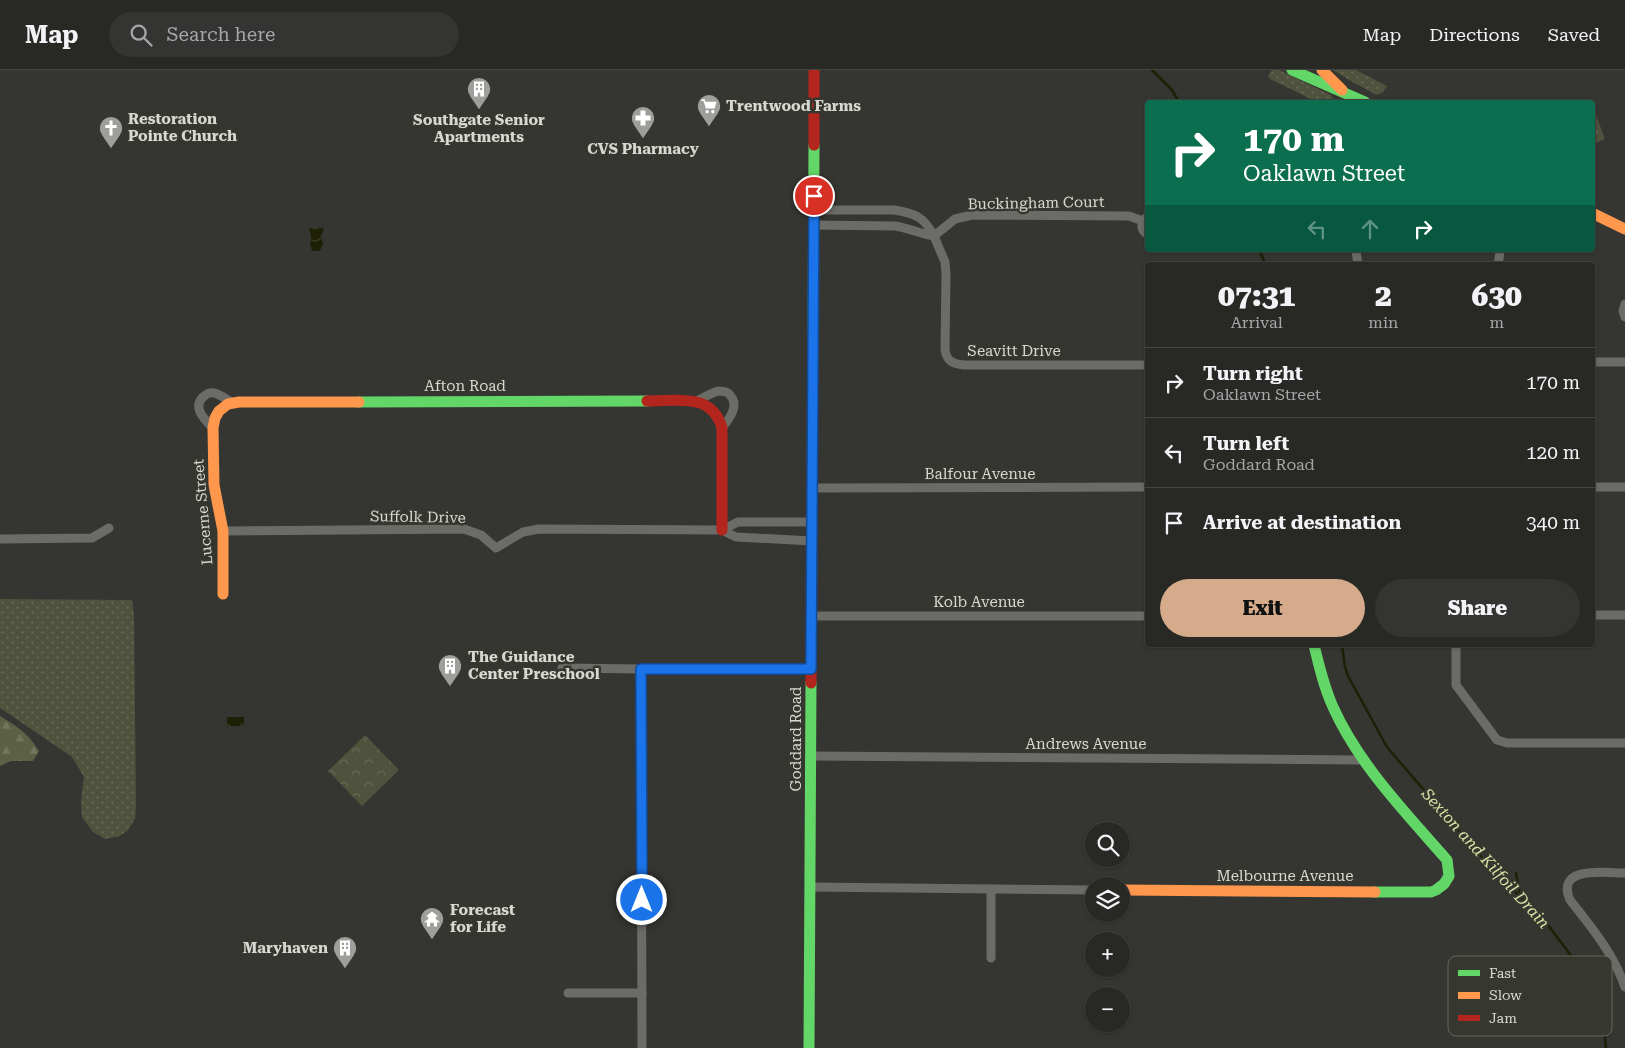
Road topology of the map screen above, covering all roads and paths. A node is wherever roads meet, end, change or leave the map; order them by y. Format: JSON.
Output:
{"nodes":[{"id":1,"x":814,"y":70,"type":"edge"},
{"id":2,"x":1292,"y":70,"type":"edge"},
{"id":3,"x":1322,"y":70,"type":"edge"},
{"id":4,"x":1348,"y":95,"type":"junction"},
{"id":5,"x":1360,"y":100,"type":"edge"},
{"id":6,"x":814,"y":210,"type":"junction"},
{"id":7,"x":1595,"y":214,"type":"edge"},
{"id":8,"x":1145,"y":219,"type":"edge"},
{"id":9,"x":813,"y":225,"type":"junction"},
{"id":10,"x":1625,"y":229,"type":"edge"},
{"id":11,"x":1145,"y":232,"type":"edge"},
{"id":12,"x":934,"y":236,"type":"junction"},
{"id":13,"x":1625,"y":304,"type":"edge"},
{"id":14,"x":1625,"y":317,"type":"edge"},
{"id":15,"x":1595,"y":362,"type":"edge"},
{"id":16,"x":1625,"y":362,"type":"edge"},
{"id":17,"x":1145,"y":365,"type":"edge"},
{"id":18,"x":697,"y":401,"type":"junction"},
{"id":19,"x":233,"y":403,"type":"junction"},
{"id":20,"x":219,"y":411,"type":"joint"},
{"id":21,"x":213,"y":428,"type":"junction"},
{"id":22,"x":722,"y":428,"type":"junction"},
{"id":23,"x":1145,"y":487,"type":"edge"},
{"id":24,"x":1595,"y":487,"type":"edge"},
{"id":25,"x":1625,"y":487,"type":"edge"},
{"id":26,"x":812,"y":488,"type":"junction"},
{"id":27,"x":812,"y":522,"type":"junction"},
{"id":28,"x":110,"y":528,"type":"dead end"},
{"id":29,"x":722,"y":530,"type":"junction"},
{"id":30,"x":223,"y":531,"type":"junction"},
{"id":31,"x":0,"y":539,"type":"edge"},
{"id":32,"x":812,"y":541,"type":"junction"},
{"id":33,"x":223,"y":594,"type":"dead end"},
{"id":34,"x":1595,"y":615,"type":"edge"},
{"id":35,"x":1625,"y":615,"type":"edge"},
{"id":36,"x":811,"y":616,"type":"junction"},
{"id":37,"x":1145,"y":616,"type":"edge"},
{"id":38,"x":1314,"y":647,"type":"edge"},
{"id":39,"x":1456,"y":647,"type":"edge"},
{"id":40,"x":562,"y":668,"type":"dead end"},
{"id":41,"x":641,"y":669,"type":"junction"},
{"id":42,"x":811,"y":669,"type":"junction"},
{"id":43,"x":1625,"y":743,"type":"edge"},
{"id":44,"x":811,"y":756,"type":"junction"},
{"id":45,"x":1362,"y":760,"type":"junction"},
{"id":46,"x":1625,"y":873,"type":"edge"},
{"id":47,"x":810,"y":887,"type":"junction"},
{"id":48,"x":991,"y":889,"type":"junction"},
{"id":49,"x":1085,"y":890,"type":"edge"},
{"id":50,"x":1130,"y":890,"type":"edge"},
{"id":51,"x":1611,"y":956,"type":"edge"},
{"id":52,"x":991,"y":958,"type":"dead end"},
{"id":53,"x":1612,"y":958,"type":"edge"},
{"id":54,"x":1625,"y":986,"type":"edge"},
{"id":55,"x":568,"y":993,"type":"dead end"},
{"id":56,"x":642,"y":993,"type":"junction"},
{"id":57,"x":642,"y":1048,"type":"edge"},
{"id":58,"x":809,"y":1048,"type":"edge"}],
"edges":[{"from":1,"to":6,"type":"street","name":"Goddard Road"},
{"from":2,"to":4,"type":"street"},
{"from":3,"to":4,"type":"street"},
{"from":4,"to":5,"type":"street"},
{"from":6,"to":9,"type":"street","name":"Goddard Road"},
{"from":6,"to":12,"type":"street"},
{"from":7,"to":10,"type":"street"},
{"from":8,"to":11,"type":"street","name":"Buckingham Court"},
{"from":8,"to":12,"type":"street","name":"Buckingham Court"},
{"from":9,"to":12,"type":"street"},
{"from":9,"to":26,"type":"street","name":"Goddard Road"},
{"from":12,"to":17,"type":"street","name":"Seavitt Drive"},
{"from":13,"to":14,"type":"street"},
{"from":15,"to":16,"type":"street"},
{"from":18,"to":19,"type":"street","name":"Afton Road"},
{"from":18,"to":22,"type":"street"},
{"from":18,"to":22,"type":"street","name":"Afton Road"},
{"from":19,"to":20,"type":"street","name":"Afton Road"},
{"from":19,"to":21,"type":"street","name":"Afton Road"},
{"from":20,"to":21,"type":"street","name":"Lucerne Street"},
{"from":21,"to":30,"type":"street","name":"Lucerne Street"},
{"from":22,"to":29,"type":"street"},
{"from":23,"to":26,"type":"street","name":"Balfour Avenue"},
{"from":24,"to":25,"type":"street"},
{"from":26,"to":27,"type":"street","name":"Goddard Road"},
{"from":27,"to":29,"type":"street","name":"Suffolk Drive"},
{"from":27,"to":32,"type":"street","name":"Goddard Road"},
{"from":28,"to":31,"type":"street"},
{"from":29,"to":30,"type":"street","name":"Suffolk Drive"},
{"from":29,"to":32,"type":"street","name":"Suffolk Drive"},
{"from":30,"to":33,"type":"street","name":"Lucerne Street"},
{"from":32,"to":36,"type":"street","name":"Goddard Road"},
{"from":34,"to":35,"type":"street"},
{"from":36,"to":37,"type":"street","name":"Kolb Avenue"},
{"from":36,"to":42,"type":"street","name":"Goddard Road"},
{"from":38,"to":45,"type":"street"},
{"from":39,"to":43,"type":"street"},
{"from":40,"to":41,"type":"street"},
{"from":41,"to":42,"type":"street"},
{"from":41,"to":56,"type":"street"},
{"from":42,"to":44,"type":"street","name":"Goddard Road"},
{"from":44,"to":45,"type":"street","name":"Andrews Avenue"},
{"from":44,"to":47,"type":"street","name":"Goddard Road"},
{"from":45,"to":50,"type":"street","name":"Melbourne Avenue"},
{"from":46,"to":51,"type":"street"},
{"from":47,"to":48,"type":"street"},
{"from":47,"to":58,"type":"street","name":"Goddard Road"},
{"from":48,"to":49,"type":"street"},
{"from":48,"to":52,"type":"street"},
{"from":53,"to":54,"type":"street"},
{"from":55,"to":56,"type":"street"},
{"from":56,"to":57,"type":"street"}]}
